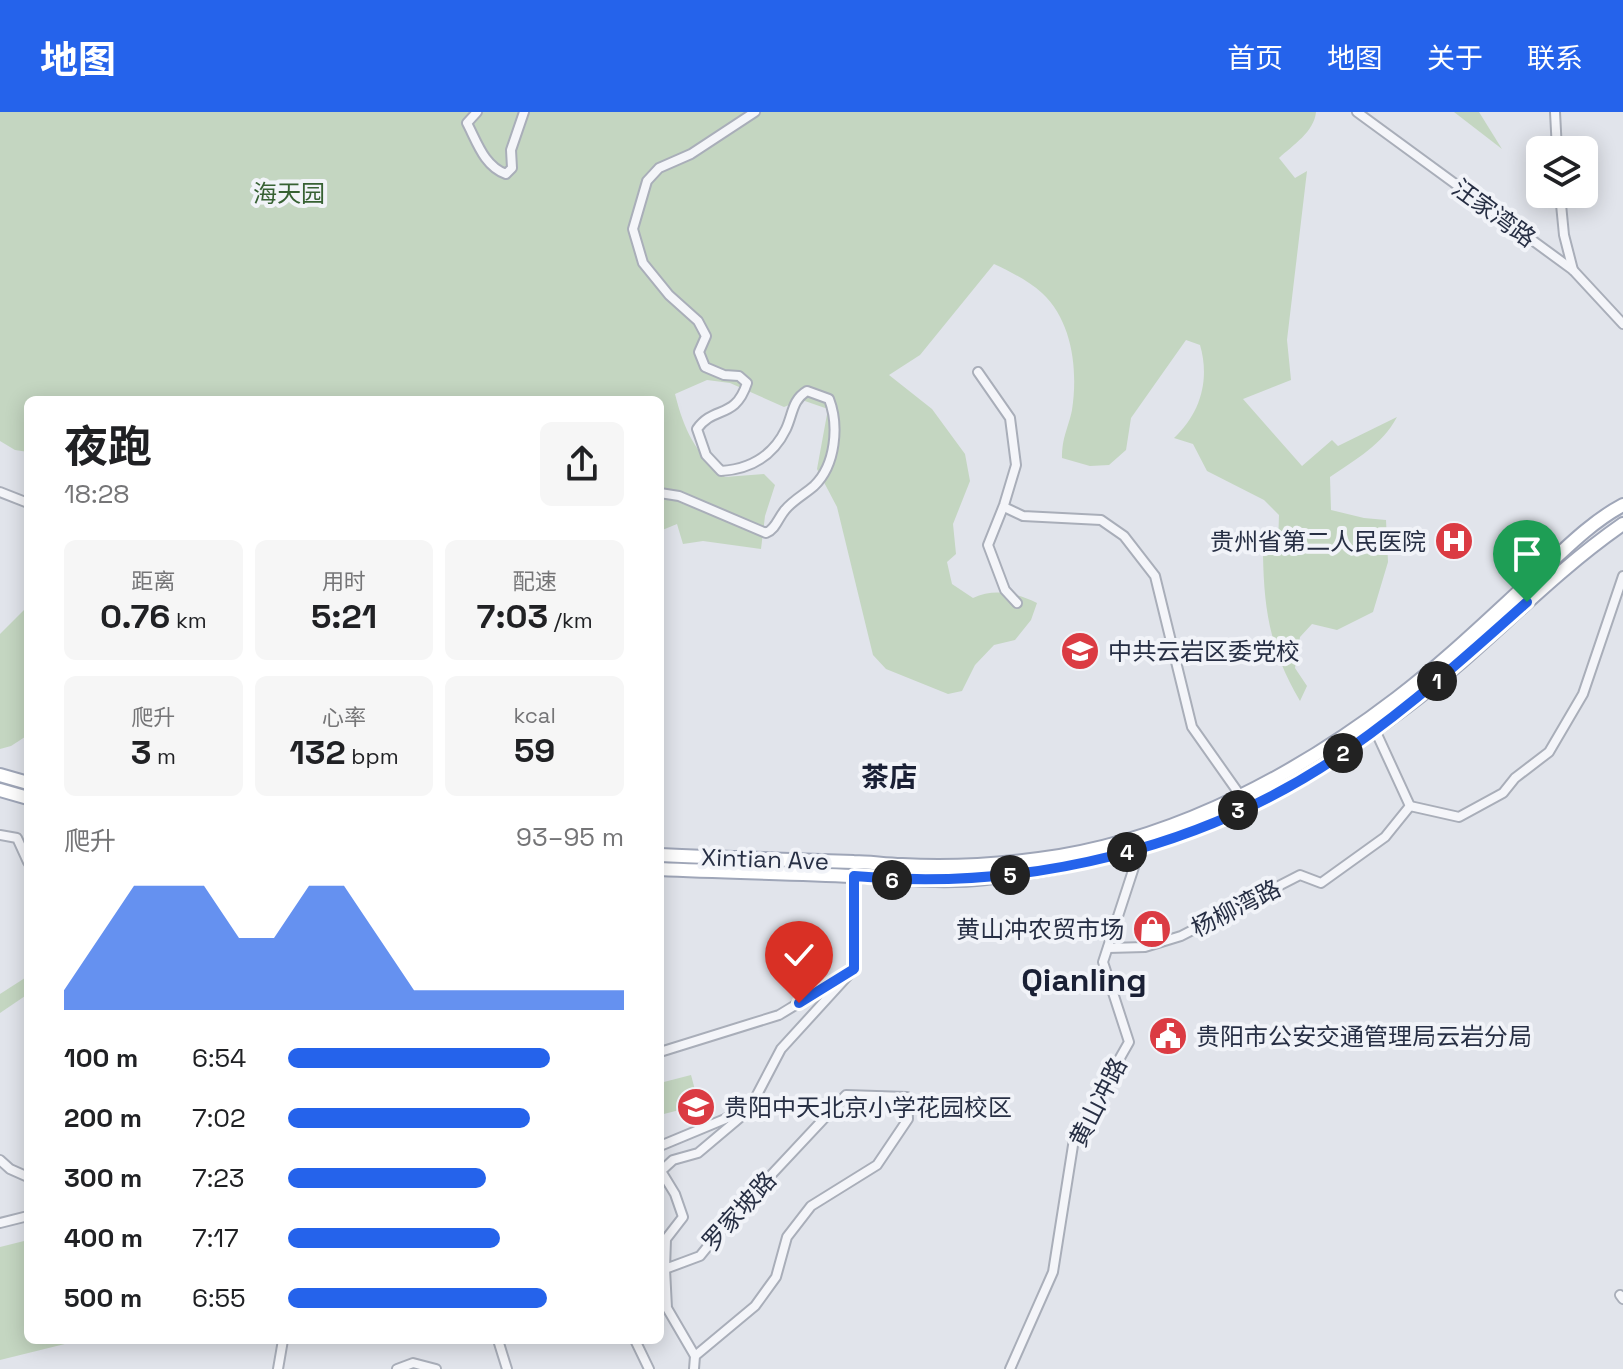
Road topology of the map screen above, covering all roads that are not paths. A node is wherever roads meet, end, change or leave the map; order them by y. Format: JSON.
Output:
{"nodes":[{"id":1,"x":477,"y":112,"type":"edge"},
{"id":2,"x":524,"y":112,"type":"edge"},
{"id":3,"x":755,"y":112,"type":"edge"},
{"id":4,"x":1357,"y":112,"type":"edge"},
{"id":5,"x":1555,"y":112,"type":"edge"},
{"id":6,"x":1556,"y":136,"type":"edge"},
{"id":7,"x":1561,"y":208,"type":"edge"},
{"id":8,"x":1573,"y":270,"type":"junction"},
{"id":9,"x":1623,"y":324,"type":"edge"},
{"id":10,"x":978,"y":372,"type":"dead end"},
{"id":11,"x":0,"y":492,"type":"edge"},
{"id":12,"x":664,"y":494,"type":"edge"},
{"id":13,"x":24,"y":501,"type":"edge"},
{"id":14,"x":1623,"y":505,"type":"edge"},
{"id":15,"x":1004,"y":507,"type":"junction"},
{"id":16,"x":1623,"y":524,"type":"edge"},
{"id":17,"x":1623,"y":576,"type":"edge"},
{"id":18,"x":1017,"y":603,"type":"dead end"},
{"id":19,"x":1375,"y":730,"type":"junction"},
{"id":20,"x":0,"y":775,"type":"edge"},
{"id":21,"x":24,"y":782,"type":"edge"},
{"id":22,"x":0,"y":790,"type":"edge"},
{"id":23,"x":1240,"y":795,"type":"junction"},
{"id":24,"x":24,"y":797,"type":"edge"},
{"id":25,"x":1410,"y":806,"type":"junction"},
{"id":26,"x":0,"y":835,"type":"edge"},
{"id":27,"x":1138,"y":843,"type":"junction"},
{"id":28,"x":24,"y":853,"type":"edge"},
{"id":29,"x":664,"y":855,"type":"edge"},
{"id":30,"x":664,"y":869,"type":"edge"},
{"id":31,"x":854,"y":876,"type":"junction"},
{"id":32,"x":1108,"y":948,"type":"junction"},
{"id":33,"x":854,"y":969,"type":"junction"},
{"id":34,"x":664,"y":1051,"type":"edge"},
{"id":35,"x":753,"y":1102,"type":"junction"},
{"id":36,"x":664,"y":1144,"type":"edge"},
{"id":37,"x":0,"y":1160,"type":"edge"},
{"id":38,"x":664,"y":1168,"type":"edge"},
{"id":39,"x":24,"y":1175,"type":"edge"},
{"id":40,"x":664,"y":1176,"type":"edge"},
{"id":41,"x":24,"y":1217,"type":"edge"},
{"id":42,"x":0,"y":1223,"type":"edge"},
{"id":43,"x":665,"y":1269,"type":"junction"},
{"id":44,"x":282,"y":1344,"type":"edge"},
{"id":45,"x":499,"y":1344,"type":"edge"},
{"id":46,"x":637,"y":1344,"type":"edge"},
{"id":47,"x":695,"y":1356,"type":"junction"},
{"id":48,"x":278,"y":1369,"type":"edge"},
{"id":49,"x":397,"y":1369,"type":"edge"},
{"id":50,"x":436,"y":1369,"type":"edge"},
{"id":51,"x":507,"y":1369,"type":"edge"},
{"id":52,"x":649,"y":1369,"type":"edge"},
{"id":53,"x":694,"y":1369,"type":"edge"},
{"id":54,"x":1010,"y":1369,"type":"edge"}],
"edges":[{"from":1,"to":2,"type":"street"},
{"from":3,"to":12,"type":"street"},
{"from":4,"to":8,"type":"street","name":"汪家湾路"},
{"from":5,"to":6,"type":"street"},
{"from":7,"to":8,"type":"street"},
{"from":8,"to":9,"type":"street","name":"汪家湾路"},
{"from":10,"to":15,"type":"street"},
{"from":11,"to":13,"type":"street"},
{"from":14,"to":23,"type":"main road","name":"Xintian Ave"},
{"from":15,"to":18,"type":"street"},
{"from":15,"to":23,"type":"street"},
{"from":16,"to":19,"type":"main road","name":"Xintian Ave"},
{"from":17,"to":25,"type":"street"},
{"from":19,"to":25,"type":"street"},
{"from":19,"to":27,"type":"main road","name":"Xintian Ave"},
{"from":20,"to":21,"type":"main road"},
{"from":22,"to":24,"type":"main road"},
{"from":23,"to":27,"type":"main road","name":"Xintian Ave"},
{"from":25,"to":32,"type":"street","name":"杨柳湾路"},
{"from":26,"to":28,"type":"street"},
{"from":27,"to":29,"type":"main road","name":"Xintian Ave"},
{"from":27,"to":31,"type":"main road","name":"Xintian Ave"},
{"from":27,"to":32,"type":"street","name":"黄山冲路"},
{"from":30,"to":31,"type":"main road","name":"Xintian Ave"},
{"from":31,"to":33,"type":"street"},
{"from":32,"to":54,"type":"street","name":"黄山冲路"},
{"from":33,"to":34,"type":"street"},
{"from":33,"to":35,"type":"street","name":"罗家坡路"},
{"from":35,"to":36,"type":"street"},
{"from":35,"to":38,"type":"street","name":"罗家坡路"},
{"from":37,"to":39,"type":"street"},
{"from":40,"to":43,"type":"street","name":"罗家坡路"},
{"from":41,"to":42,"type":"street"},
{"from":43,"to":47,"type":"street"},
{"from":43,"to":47,"type":"street","name":"罗家坡路"},
{"from":44,"to":48,"type":"street"},
{"from":45,"to":51,"type":"street"},
{"from":46,"to":52,"type":"street"},
{"from":47,"to":53,"type":"street"},
{"from":49,"to":50,"type":"street"}]}
